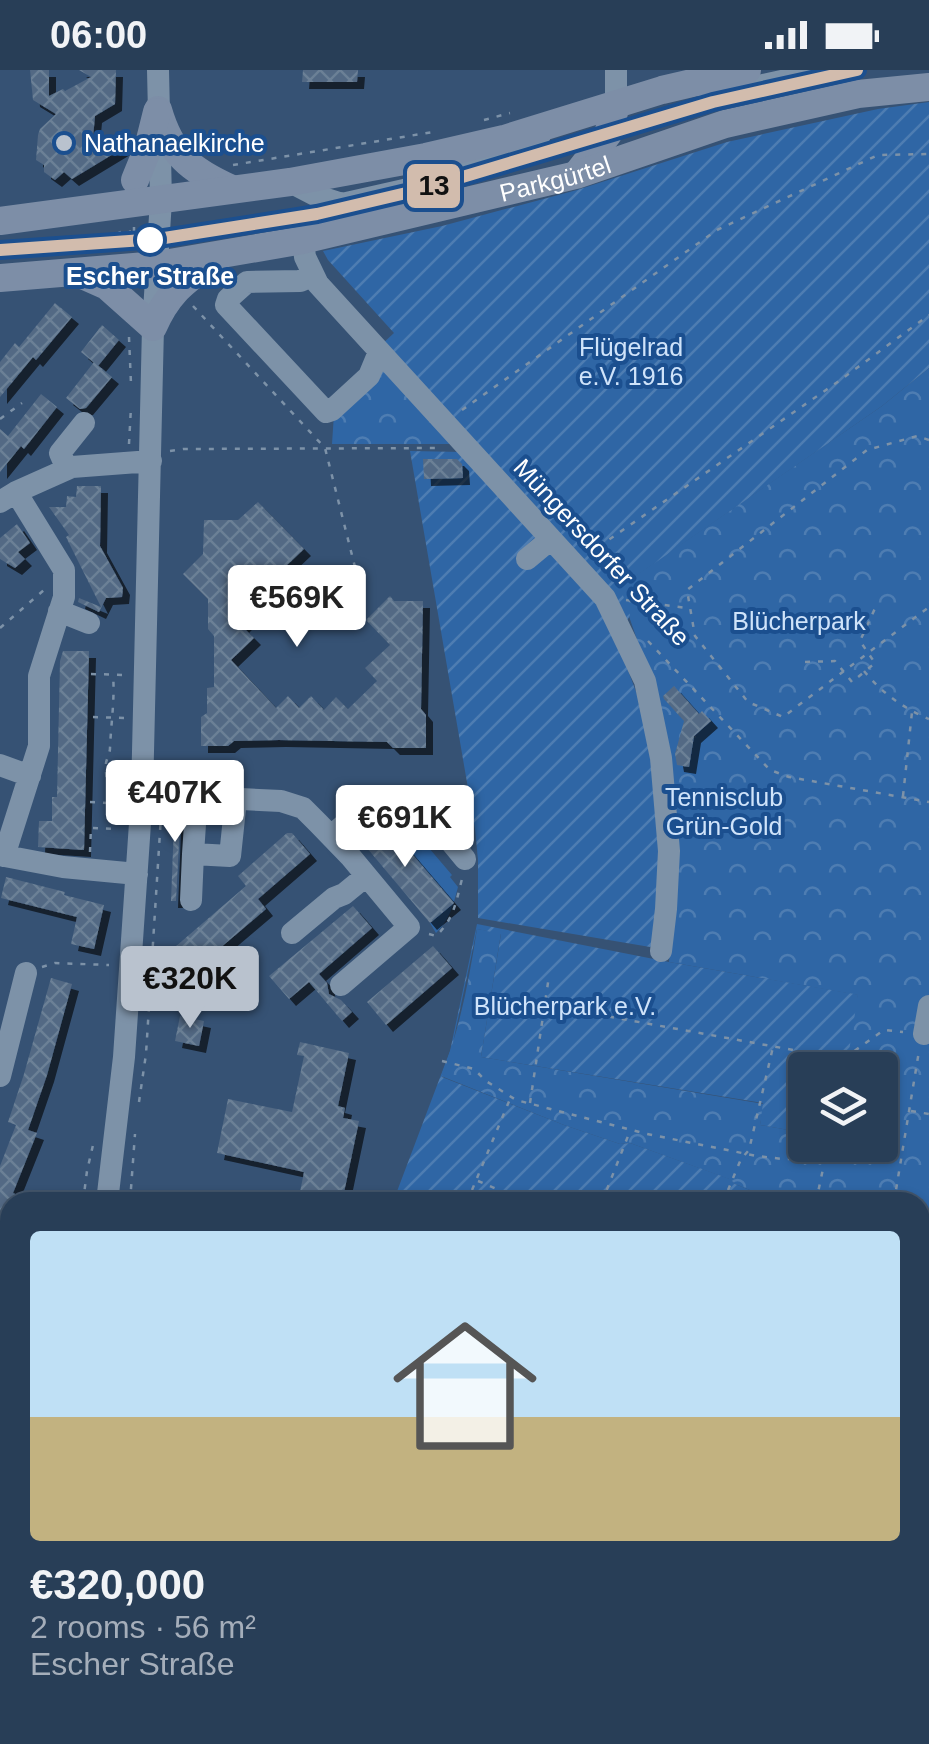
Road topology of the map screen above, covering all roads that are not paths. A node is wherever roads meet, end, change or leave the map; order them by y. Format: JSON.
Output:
{"nodes":[{"id":1,"x":158,"y":70,"type":"edge"},
{"id":2,"x":616,"y":70,"type":"edge"},
{"id":3,"x":748,"y":70,"type":"edge"},
{"id":4,"x":831,"y":70,"type":"edge"},
{"id":5,"x":654,"y":81,"type":"edge"},
{"id":6,"x":691,"y":82,"type":"junction"},
{"id":7,"x":929,"y":86,"type":"edge"},
{"id":8,"x":616,"y":105,"type":"junction"},
{"id":9,"x":158,"y":110,"type":"junction"},
{"id":10,"x":649,"y":141,"type":"junction"},
{"id":11,"x":576,"y":175,"type":"junction"},
{"id":12,"x":231,"y":177,"type":"junction"},
{"id":13,"x":141,"y":204,"type":"junction"},
{"id":14,"x":0,"y":221,"type":"edge"},
{"id":15,"x":303,"y":240,"type":"junction"},
{"id":16,"x":138,"y":256,"type":"junction"},
{"id":17,"x":218,"y":257,"type":"junction"},
{"id":18,"x":77,"y":273,"type":"junction"},
{"id":19,"x":312,"y":276,"type":"junction"},
{"id":20,"x":0,"y":278,"type":"edge"},
{"id":21,"x":141,"y":330,"type":"junction"},
{"id":22,"x":379,"y":352,"type":"junction"},
{"id":23,"x":84,"y":423,"type":"dead end"},
{"id":24,"x":149,"y":458,"type":"junction"},
{"id":25,"x":67,"y":470,"type":"junction"},
{"id":26,"x":8,"y":497,"type":"edge"},
{"id":27,"x":551,"y":539,"type":"junction"},
{"id":28,"x":527,"y":559,"type":"dead end"},
{"id":29,"x":56,"y":622,"type":"junction"},
{"id":30,"x":89,"y":623,"type":"dead end"},
{"id":31,"x":74,"y":643,"type":"dead end"},
{"id":32,"x":0,"y":765,"type":"edge"},
{"id":33,"x":30,"y":776,"type":"junction"},
{"id":34,"x":236,"y":799,"type":"junction"},
{"id":35,"x":133,"y":800,"type":"junction"},
{"id":36,"x":195,"y":824,"type":"dead end"},
{"id":37,"x":331,"y":836,"type":"junction"},
{"id":38,"x":194,"y":854,"type":"junction"},
{"id":39,"x":2,"y":856,"type":"edge"},
{"id":40,"x":465,"y":858,"type":"road end"},
{"id":41,"x":137,"y":874,"type":"junction"},
{"id":42,"x":366,"y":876,"type":"junction"},
{"id":43,"x":190,"y":900,"type":"dead end"},
{"id":44,"x":292,"y":933,"type":"dead end"},
{"id":45,"x":660,"y":952,"type":"dead end"},
{"id":46,"x":26,"y":973,"type":"road end"},
{"id":47,"x":341,"y":986,"type":"dead end"},
{"id":48,"x":929,"y":1006,"type":"edge"},
{"id":49,"x":921,"y":1045,"type":"road end"},
{"id":50,"x":0,"y":1076,"type":"edge"},
{"id":51,"x":108,"y":1192,"type":"edge"}],
"edges":[{"from":1,"to":9,"type":"street"},
{"from":2,"to":8,"type":"street"},
{"from":3,"to":6,"type":"main road","name":"Parkgürtel"},
{"from":4,"to":6,"type":"street"},
{"from":5,"to":6,"type":"main road","name":"Parkgürtel"},
{"from":5,"to":8,"type":"main road","name":"Parkgürtel"},
{"from":7,"to":10,"type":"main road","name":"Parkgürtel"},
{"from":8,"to":10,"type":"main road"},
{"from":8,"to":11,"type":"main road"},
{"from":8,"to":12,"type":"main road","name":"Parkgürtel"},
{"from":9,"to":12,"type":"main road"},
{"from":9,"to":13,"type":"main road"},
{"from":10,"to":11,"type":"main road","name":"Parkgürtel"},
{"from":11,"to":15,"type":"main road","name":"Parkgürtel"},
{"from":12,"to":13,"type":"main road","name":"Parkgürtel"},
{"from":13,"to":14,"type":"main road","name":"Parkgürtel"},
{"from":13,"to":16,"type":"street"},
{"from":15,"to":17,"type":"main road","name":"Parkgürtel"},
{"from":15,"to":19,"type":"street","name":"Müngersdorfer Straße"},
{"from":16,"to":17,"type":"main road","name":"Parkgürtel"},
{"from":16,"to":18,"type":"main road","name":"Parkgürtel"},
{"from":16,"to":21,"type":"street"},
{"from":17,"to":21,"type":"main road"},
{"from":18,"to":20,"type":"main road","name":"Parkgürtel"},
{"from":18,"to":21,"type":"main road"},
{"from":19,"to":22,"type":"street","name":"Müngersdorfer Straße"},
{"from":19,"to":22,"type":"street"},
{"from":21,"to":24,"type":"street"},
{"from":22,"to":27,"type":"street","name":"Müngersdorfer Straße"},
{"from":23,"to":25,"type":"street"},
{"from":24,"to":25,"type":"street"},
{"from":24,"to":35,"type":"street"},
{"from":25,"to":26,"type":"street"},
{"from":26,"to":29,"type":"street"},
{"from":27,"to":28,"type":"street"},
{"from":27,"to":45,"type":"street","name":"Müngersdorfer Straße"},
{"from":29,"to":30,"type":"street"},
{"from":29,"to":31,"type":"street"},
{"from":29,"to":33,"type":"street"},
{"from":32,"to":33,"type":"street"},
{"from":33,"to":39,"type":"street"},
{"from":34,"to":35,"type":"street"},
{"from":34,"to":37,"type":"street"},
{"from":34,"to":38,"type":"street"},
{"from":35,"to":41,"type":"street"},
{"from":36,"to":38,"type":"street"},
{"from":37,"to":40,"type":"street"},
{"from":37,"to":42,"type":"street"},
{"from":38,"to":43,"type":"street"},
{"from":39,"to":41,"type":"street"},
{"from":41,"to":51,"type":"street"},
{"from":42,"to":44,"type":"street"},
{"from":42,"to":47,"type":"street"},
{"from":46,"to":50,"type":"street"},
{"from":48,"to":49,"type":"street"}]}
